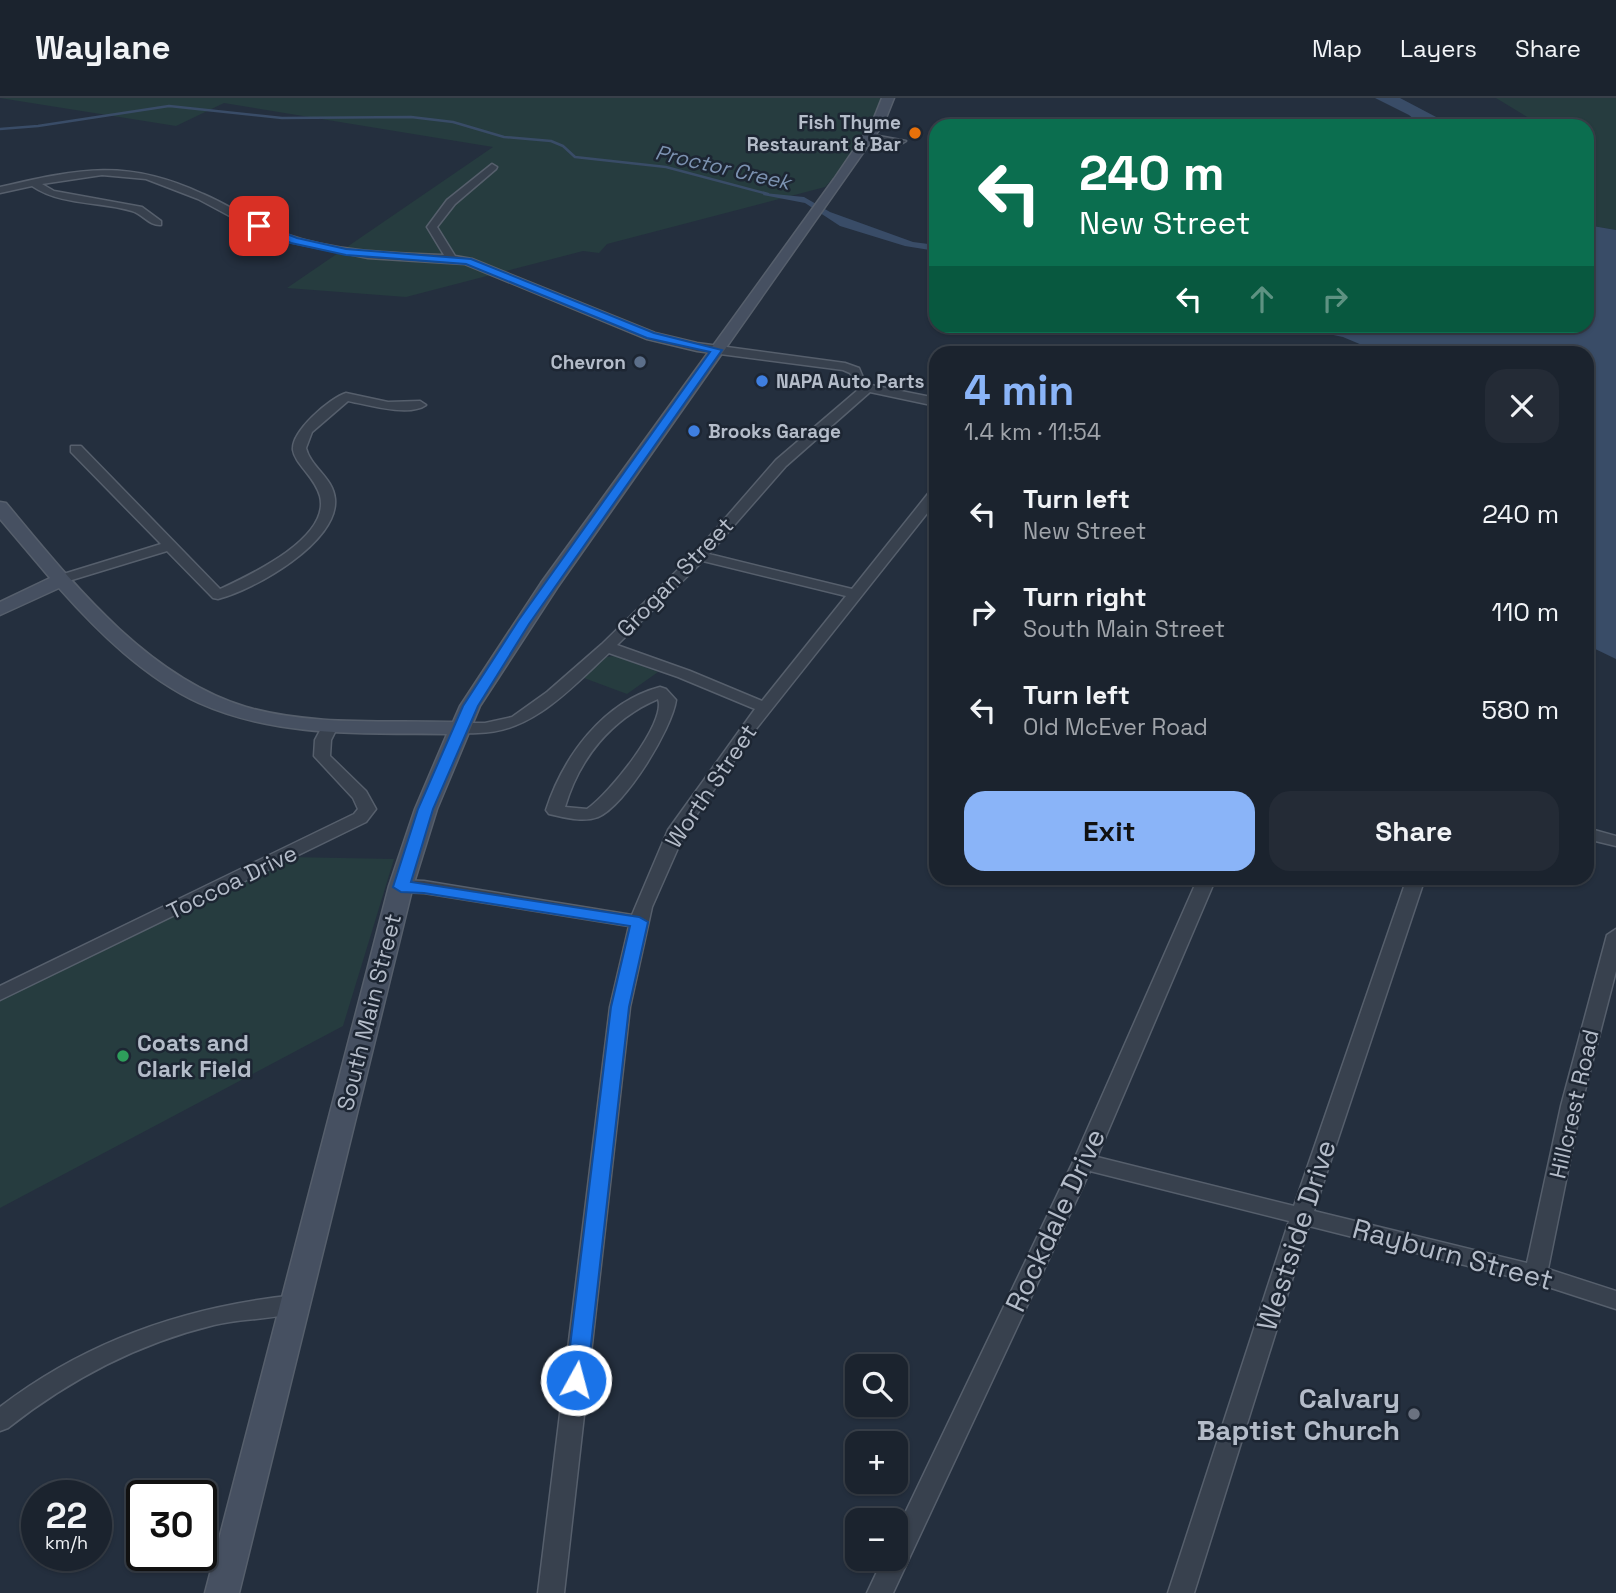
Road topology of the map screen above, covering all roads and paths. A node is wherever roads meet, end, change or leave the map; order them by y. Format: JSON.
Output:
{"nodes":[{"id":1,"x":888,"y":98,"type":"edge"},
{"id":2,"x":868,"y":137,"type":"junction"},
{"id":3,"x":901,"y":141,"type":"dead end"},
{"id":4,"x":492,"y":167,"type":"dead end"},
{"id":5,"x":34,"y":183,"type":"junction"},
{"id":6,"x":0,"y":190,"type":"edge"},
{"id":7,"x":812,"y":218,"type":"joint"},
{"id":8,"x":156,"y":223,"type":"dead end"},
{"id":9,"x":452,"y":258,"type":"junction"},
{"id":10,"x":717,"y":350,"type":"junction"},
{"id":11,"x":867,"y":388,"type":"junction"},
{"id":12,"x":929,"y":401,"type":"edge"},
{"id":13,"x":419,"y":405,"type":"dead end"},
{"id":14,"x":76,"y":449,"type":"dead end"},
{"id":15,"x":929,"y":503,"type":"edge"},
{"id":16,"x":0,"y":507,"type":"edge"},
{"id":17,"x":169,"y":545,"type":"junction"},
{"id":18,"x":699,"y":556,"type":"junction"},
{"id":19,"x":62,"y":579,"type":"junction"},
{"id":20,"x":855,"y":594,"type":"junction"},
{"id":21,"x":0,"y":609,"type":"edge"},
{"id":22,"x":607,"y":647,"type":"junction"},
{"id":23,"x":684,"y":674,"type":"junction"},
{"id":24,"x":660,"y":692,"type":"junction"},
{"id":25,"x":766,"y":708,"type":"junction"},
{"id":26,"x":330,"y":726,"type":"junction"},
{"id":27,"x":461,"y":728,"type":"junction"},
{"id":28,"x":1594,"y":835,"type":"edge"},
{"id":29,"x":1616,"y":841,"type":"edge"},
{"id":30,"x":1204,"y":885,"type":"edge"},
{"id":31,"x":1414,"y":885,"type":"edge"},
{"id":32,"x":401,"y":887,"type":"junction"},
{"id":33,"x":639,"y":922,"type":"junction"},
{"id":34,"x":1616,"y":935,"type":"edge"},
{"id":35,"x":0,"y":994,"type":"edge"},
{"id":36,"x":1084,"y":1161,"type":"junction"},
{"id":37,"x":1302,"y":1214,"type":"junction"},
{"id":38,"x":1536,"y":1274,"type":"junction"},
{"id":39,"x":1616,"y":1300,"type":"edge"},
{"id":40,"x":296,"y":1304,"type":"junction"},
{"id":41,"x":0,"y":1421,"type":"edge"},
{"id":42,"x":908,"y":1534,"type":"edge"},
{"id":43,"x":890,"y":1571,"type":"edge"},
{"id":44,"x":222,"y":1593,"type":"edge"},
{"id":45,"x":551,"y":1593,"type":"edge"},
{"id":46,"x":880,"y":1593,"type":"edge"},
{"id":47,"x":1181,"y":1593,"type":"edge"}],
"edges":[{"from":1,"to":2,"type":"main road","name":"South Main Street"},
{"from":2,"to":3,"type":"street"},
{"from":2,"to":7,"type":"main road","name":"South Main Street"},
{"from":4,"to":9,"type":"street"},
{"from":5,"to":6,"type":"street"},
{"from":5,"to":8,"type":"street"},
{"from":5,"to":9,"type":"street"},
{"from":7,"to":10,"type":"main road","name":"South Main Street"},
{"from":9,"to":10,"type":"street"},
{"from":10,"to":11,"type":"street"},
{"from":10,"to":27,"type":"main road","name":"South Main Street"},
{"from":11,"to":12,"type":"street"},
{"from":11,"to":18,"type":"street","name":"Grogan Street"},
{"from":13,"to":17,"type":"street"},
{"from":14,"to":17,"type":"street"},
{"from":15,"to":20,"type":"street","name":"Worth Street"},
{"from":16,"to":19,"type":"main road"},
{"from":17,"to":19,"type":"street"},
{"from":18,"to":20,"type":"street"},
{"from":18,"to":22,"type":"street","name":"Grogan Street"},
{"from":19,"to":21,"type":"main road"},
{"from":19,"to":26,"type":"main road"},
{"from":20,"to":25,"type":"street","name":"Worth Street"},
{"from":22,"to":23,"type":"street"},
{"from":22,"to":27,"type":"street","name":"Grogan Street"},
{"from":23,"to":24,"type":"street"},
{"from":23,"to":25,"type":"street"},
{"from":24,"to":24,"type":"street"},
{"from":25,"to":33,"type":"street","name":"Worth Street"},
{"from":26,"to":27,"type":"main road"},
{"from":26,"to":35,"type":"street","name":"Toccoa Drive"},
{"from":27,"to":32,"type":"main road","name":"South Main Street"},
{"from":28,"to":29,"type":"street"},
{"from":30,"to":36,"type":"street","name":"Rockdale Drive"},
{"from":31,"to":37,"type":"street","name":"Westside Drive"},
{"from":32,"to":33,"type":"street"},
{"from":32,"to":40,"type":"main road","name":"South Main Street"},
{"from":33,"to":45,"type":"street","name":"Worth Street"},
{"from":34,"to":38,"type":"street","name":"Hillcrest Road"},
{"from":36,"to":37,"type":"street","name":"Rayburn Street"},
{"from":36,"to":42,"type":"street","name":"Rockdale Drive"},
{"from":37,"to":38,"type":"street","name":"Rayburn Street"},
{"from":37,"to":47,"type":"street","name":"Westside Drive"},
{"from":38,"to":39,"type":"street","name":"Rayburn Street"},
{"from":40,"to":41,"type":"street"},
{"from":40,"to":44,"type":"main road","name":"South Main Street"},
{"from":43,"to":46,"type":"street","name":"Rockdale Drive"}]}
